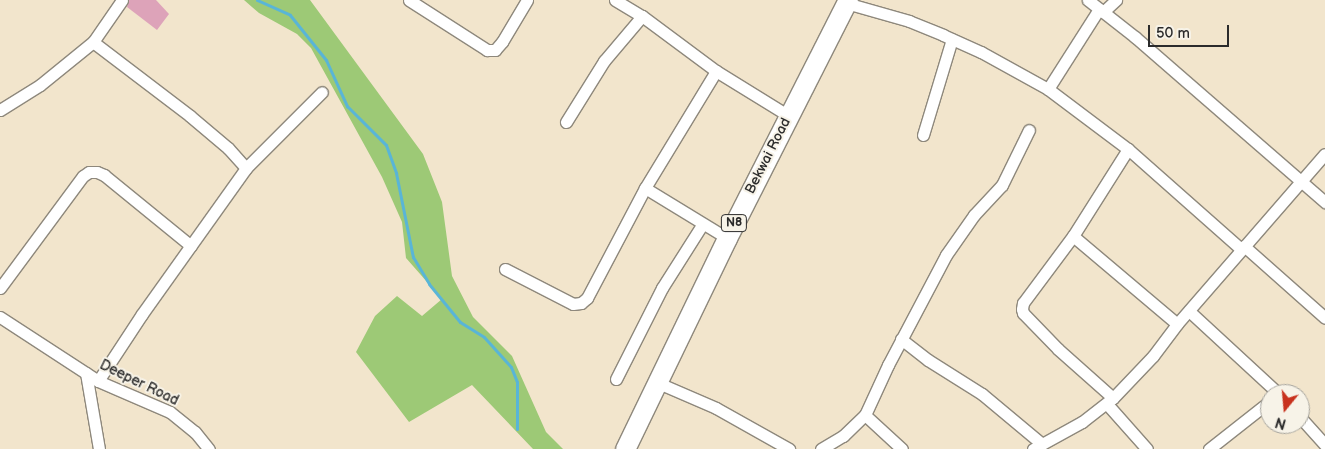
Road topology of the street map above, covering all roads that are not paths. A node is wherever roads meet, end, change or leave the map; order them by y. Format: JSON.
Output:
{"nodes":[{"id":1,"x":122,"y":0,"type":"edge"},
{"id":2,"x":409,"y":0,"type":"edge"},
{"id":3,"x":527,"y":0,"type":"edge"},
{"id":4,"x":1088,"y":0,"type":"edge"},
{"id":5,"x":1116,"y":0,"type":"edge"},
{"id":6,"x":621,"y":2,"type":"edge"},
{"id":7,"x":847,"y":2,"type":"edge"},
{"id":8,"x":1101,"y":11,"type":"junction"},
{"id":9,"x":642,"y":16,"type":"junction"},
{"id":10,"x":952,"y":39,"type":"junction"},
{"id":11,"x":93,"y":42,"type":"junction"},
{"id":12,"x":716,"y":71,"type":"junction"},
{"id":13,"x":1048,"y":89,"type":"junction"},
{"id":14,"x":322,"y":92,"type":"dead end"},
{"id":15,"x":0,"y":110,"type":"edge"},
{"id":16,"x":789,"y":116,"type":"junction"},
{"id":17,"x":566,"y":122,"type":"dead end"},
{"id":18,"x":1029,"y":130,"type":"dead end"},
{"id":19,"x":923,"y":135,"type":"dead end"},
{"id":20,"x":1128,"y":149,"type":"junction"},
{"id":21,"x":1325,"y":154,"type":"edge"},
{"id":22,"x":246,"y":168,"type":"junction"},
{"id":23,"x":1302,"y":180,"type":"junction"},
{"id":24,"x":645,"y":188,"type":"junction"},
{"id":25,"x":1325,"y":202,"type":"edge"},
{"id":26,"x":702,"y":225,"type":"junction"},
{"id":27,"x":1073,"y":236,"type":"junction"},
{"id":28,"x":726,"y":238,"type":"junction"},
{"id":29,"x":191,"y":246,"type":"junction"},
{"id":30,"x":1242,"y":247,"type":"junction"},
{"id":31,"x":505,"y":269,"type":"dead end"},
{"id":32,"x":0,"y":288,"type":"edge"},
{"id":33,"x":1189,"y":311,"type":"junction"},
{"id":34,"x":0,"y":317,"type":"edge"},
{"id":35,"x":1325,"y":318,"type":"edge"},
{"id":36,"x":1177,"y":324,"type":"junction"},
{"id":37,"x":901,"y":339,"type":"junction"},
{"id":38,"x":86,"y":373,"type":"junction"},
{"id":39,"x":616,"y":379,"type":"dead end"},
{"id":40,"x":98,"y":381,"type":"junction"},
{"id":41,"x":656,"y":382,"type":"junction"},
{"id":42,"x":1264,"y":384,"type":"edge"},
{"id":43,"x":1110,"y":401,"type":"junction"},
{"id":44,"x":1260,"y":409,"type":"edge"},
{"id":45,"x":865,"y":415,"type":"junction"},
{"id":46,"x":1310,"y":428,"type":"edge"},
{"id":47,"x":1325,"y":445,"type":"edge"},
{"id":48,"x":1038,"y":446,"type":"edge"},
{"id":49,"x":99,"y":449,"type":"edge"},
{"id":50,"x":209,"y":449,"type":"edge"},
{"id":51,"x":625,"y":449,"type":"edge"},
{"id":52,"x":790,"y":449,"type":"edge"},
{"id":53,"x":820,"y":449,"type":"edge"},
{"id":54,"x":902,"y":449,"type":"edge"},
{"id":55,"x":1147,"y":449,"type":"edge"},
{"id":56,"x":1209,"y":449,"type":"edge"}],
"edges":[{"from":1,"to":11,"type":"street"},
{"from":2,"to":3,"type":"street"},
{"from":4,"to":8,"type":"street"},
{"from":5,"to":8,"type":"street"},
{"from":6,"to":9,"type":"street"},
{"from":7,"to":10,"type":"street"},
{"from":7,"to":16,"type":"highway","name":"Bekwai Road","number":"N8"},
{"from":8,"to":13,"type":"street"},
{"from":8,"to":23,"type":"street"},
{"from":9,"to":12,"type":"street"},
{"from":9,"to":17,"type":"street"},
{"from":10,"to":13,"type":"street"},
{"from":10,"to":19,"type":"street"},
{"from":11,"to":15,"type":"street"},
{"from":11,"to":22,"type":"street"},
{"from":12,"to":16,"type":"street"},
{"from":12,"to":24,"type":"street"},
{"from":13,"to":20,"type":"street"},
{"from":14,"to":22,"type":"street"},
{"from":16,"to":28,"type":"highway","name":"Bekwai Road","number":"N8"},
{"from":18,"to":37,"type":"street"},
{"from":20,"to":27,"type":"street"},
{"from":20,"to":30,"type":"street"},
{"from":21,"to":23,"type":"street"},
{"from":22,"to":29,"type":"street"},
{"from":23,"to":25,"type":"street"},
{"from":23,"to":30,"type":"street"},
{"from":24,"to":26,"type":"street"},
{"from":24,"to":31,"type":"street"},
{"from":26,"to":28,"type":"street"},
{"from":26,"to":39,"type":"street"},
{"from":27,"to":36,"type":"street"},
{"from":27,"to":43,"type":"street"},
{"from":28,"to":41,"type":"highway","name":"Bekwai Road","number":"N8"},
{"from":29,"to":32,"type":"street"},
{"from":29,"to":40,"type":"street"},
{"from":30,"to":33,"type":"street"},
{"from":30,"to":35,"type":"street"},
{"from":33,"to":36,"type":"street"},
{"from":33,"to":42,"type":"street"},
{"from":34,"to":38,"type":"street","name":"Deeper Road"},
{"from":36,"to":43,"type":"street"},
{"from":37,"to":45,"type":"street"},
{"from":37,"to":48,"type":"street"},
{"from":38,"to":40,"type":"street","name":"Deeper Road"},
{"from":38,"to":49,"type":"street"},
{"from":40,"to":50,"type":"street","name":"Deeper Road"},
{"from":41,"to":51,"type":"highway","name":"Bekwai Road","number":"N8"},
{"from":41,"to":52,"type":"street"},
{"from":43,"to":48,"type":"street"},
{"from":43,"to":55,"type":"street"},
{"from":44,"to":56,"type":"street"},
{"from":45,"to":53,"type":"street"},
{"from":45,"to":54,"type":"street"},
{"from":46,"to":47,"type":"street"}]}
